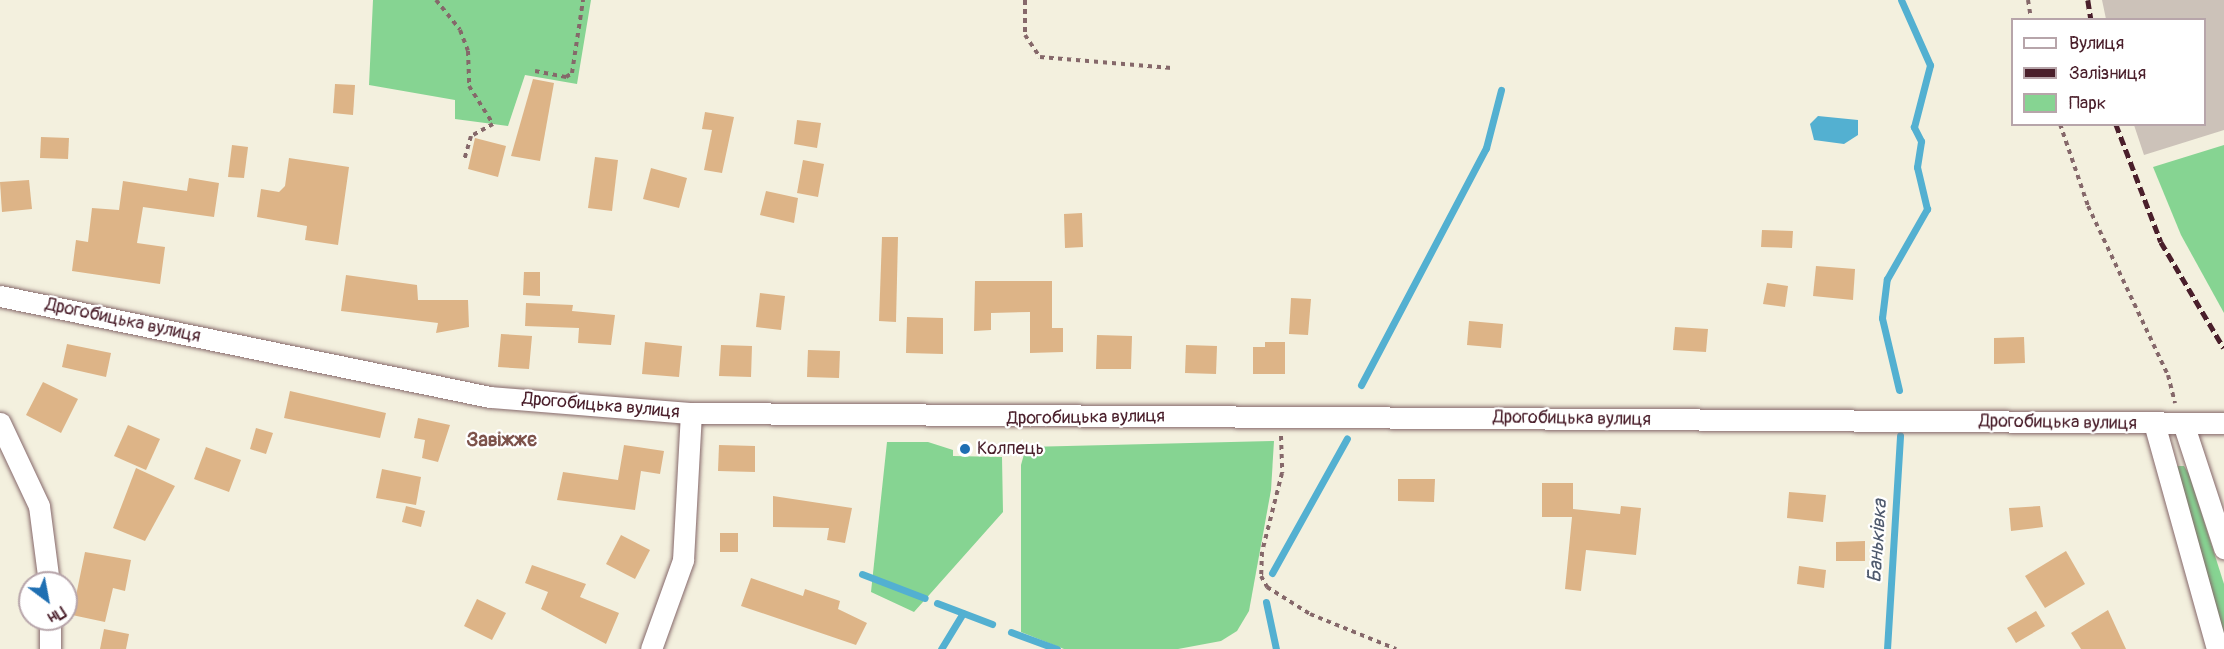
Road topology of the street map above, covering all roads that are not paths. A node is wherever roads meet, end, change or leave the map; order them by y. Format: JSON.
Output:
{"nodes":[{"id":1,"x":0,"y":296,"type":"edge"},
{"id":2,"x":691,"y":413,"type":"junction"},
{"id":3,"x":0,"y":423,"type":"edge"},
{"id":4,"x":2154,"y":423,"type":"junction"},
{"id":5,"x":2180,"y":423,"type":"junction"},
{"id":6,"x":2224,"y":423,"type":"edge"},
{"id":7,"x":2224,"y":549,"type":"edge"},
{"id":8,"x":48,"y":571,"type":"edge"},
{"id":9,"x":50,"y":631,"type":"edge"},
{"id":10,"x":50,"y":649,"type":"edge"},
{"id":11,"x":651,"y":649,"type":"edge"},
{"id":12,"x":2217,"y":649,"type":"edge"}],
"edges":[{"from":1,"to":2,"type":"street","name":"Дрогобицька вулиця"},
{"from":2,"to":4,"type":"street","name":"Дрогобицька вулиця"},
{"from":2,"to":11,"type":"street"},
{"from":3,"to":8,"type":"street"},
{"from":4,"to":5,"type":"street","name":"Дрогобицька вулиця"},
{"from":4,"to":12,"type":"street"},
{"from":5,"to":6,"type":"street","name":"Дрогобицька вулиця"},
{"from":5,"to":7,"type":"street"},
{"from":9,"to":10,"type":"street"}]}
